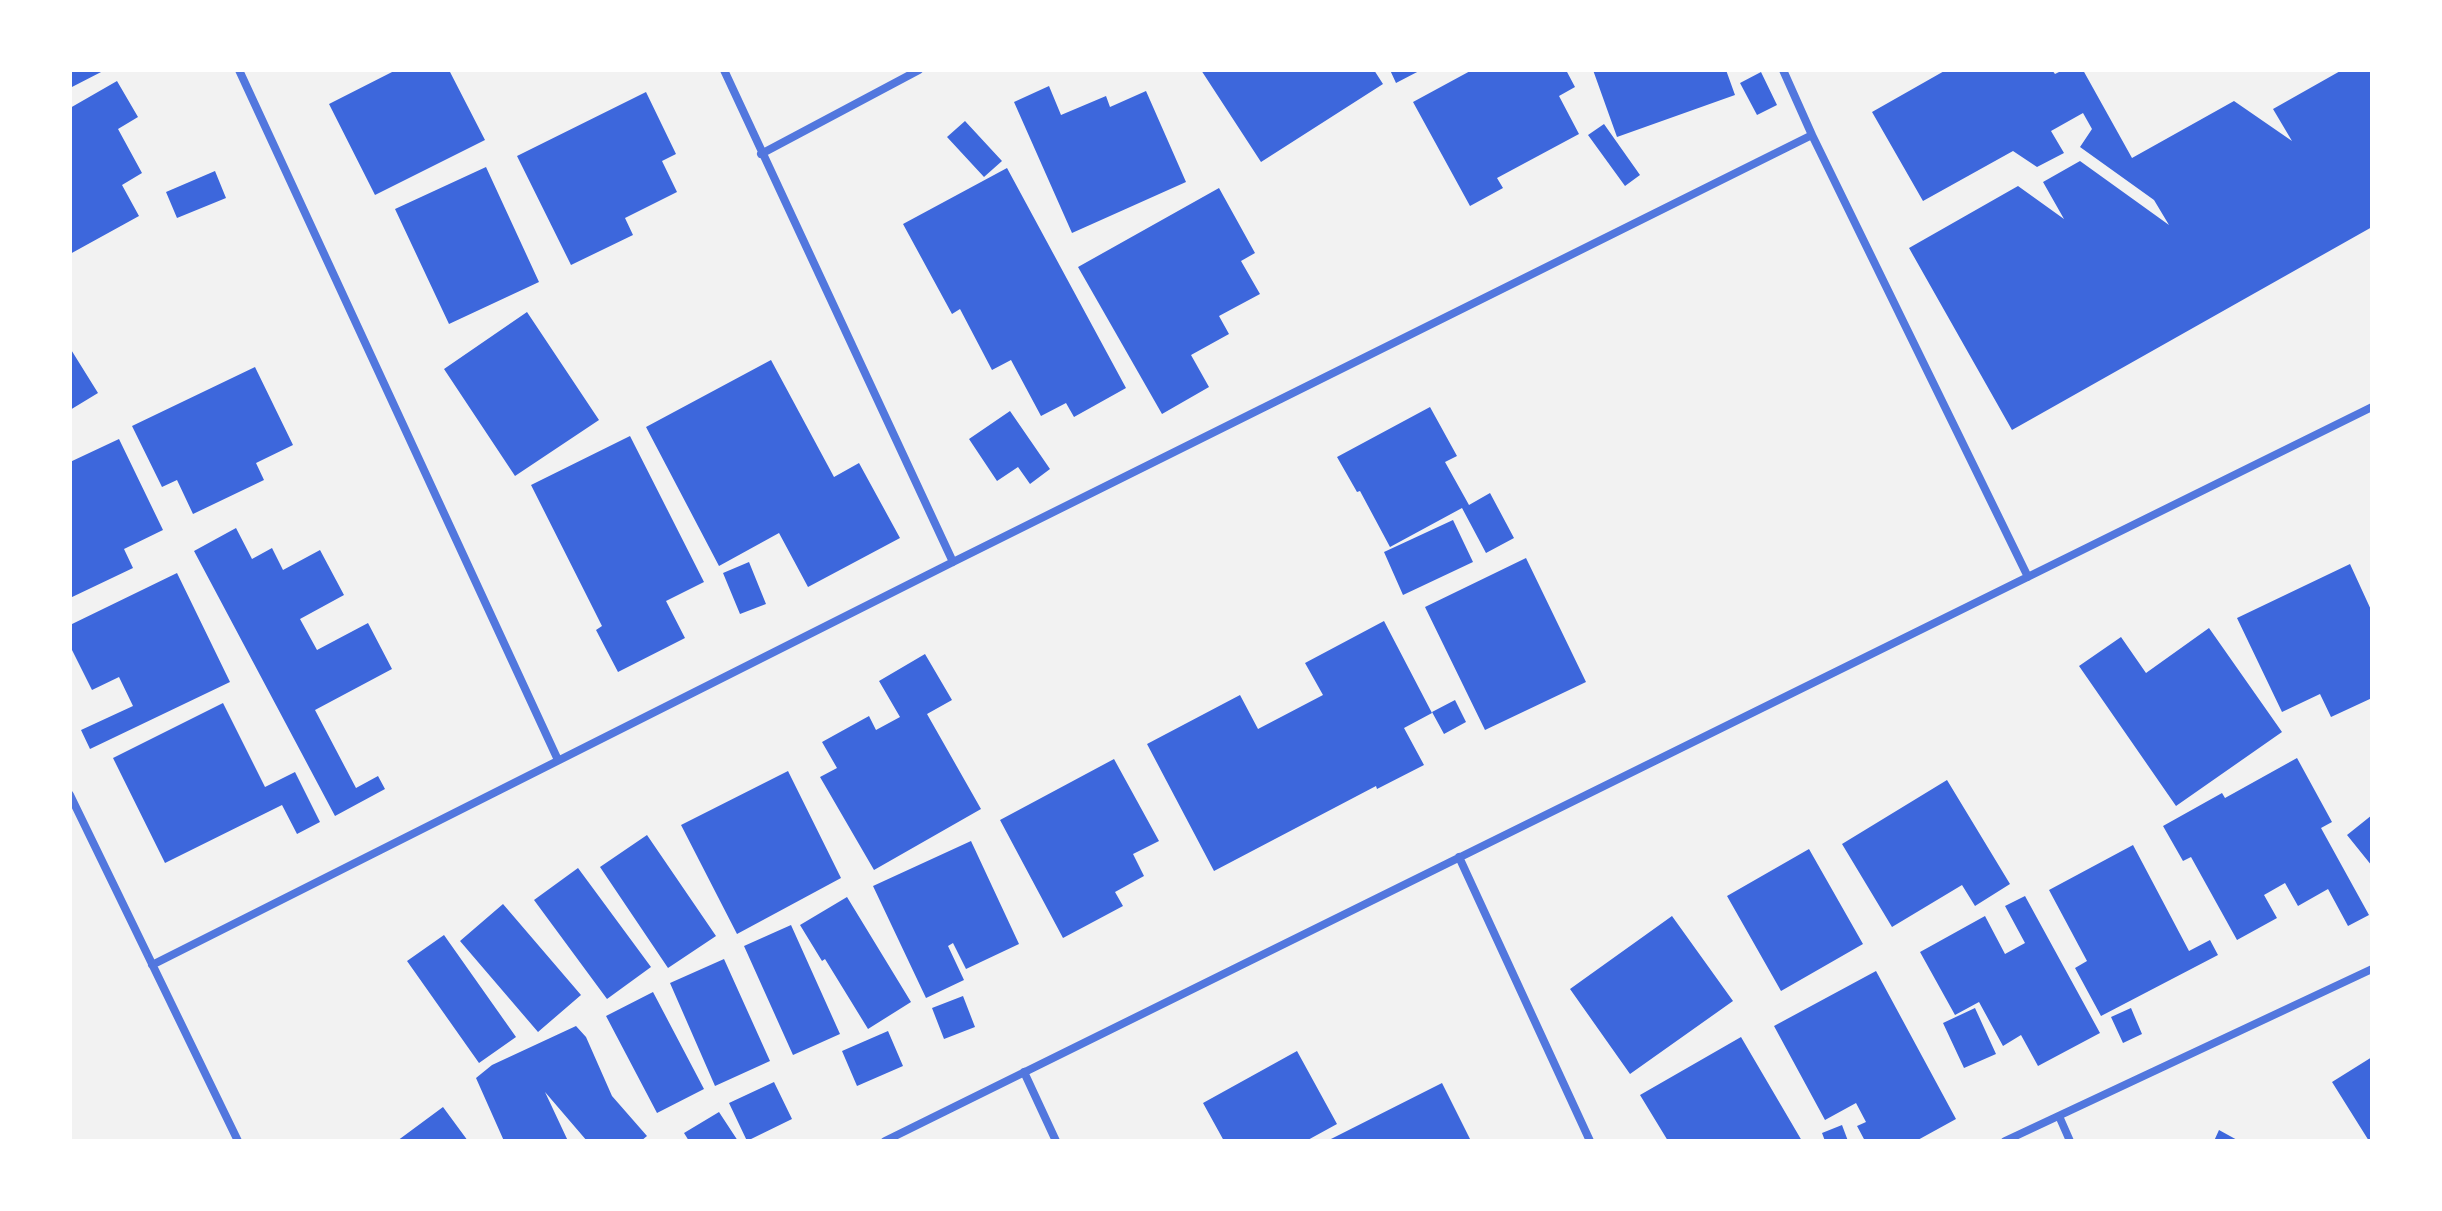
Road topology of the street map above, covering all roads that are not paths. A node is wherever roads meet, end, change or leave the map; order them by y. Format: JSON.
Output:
{"nodes":[{"id":1,"x":239,"y":70,"type":"edge"},
{"id":2,"x":724,"y":70,"type":"edge"},
{"id":3,"x":919,"y":70,"type":"edge"},
{"id":4,"x":1783,"y":70,"type":"edge"},
{"id":5,"x":1812,"y":135,"type":"junction"},
{"id":6,"x":761,"y":154,"type":"junction"},
{"id":7,"x":2372,"y":407,"type":"edge"},
{"id":8,"x":953,"y":562,"type":"junction"},
{"id":9,"x":2028,"y":577,"type":"junction"},
{"id":10,"x":558,"y":760,"type":"junction"},
{"id":11,"x":70,"y":795,"type":"edge"},
{"id":12,"x":1459,"y":857,"type":"junction"},
{"id":13,"x":152,"y":965,"type":"junction"},
{"id":14,"x":2372,"y":969,"type":"edge"},
{"id":15,"x":1024,"y":1072,"type":"junction"},
{"id":16,"x":2059,"y":1116,"type":"junction"},
{"id":17,"x":238,"y":1141,"type":"edge"},
{"id":18,"x":885,"y":1141,"type":"edge"},
{"id":19,"x":1056,"y":1141,"type":"edge"},
{"id":20,"x":1590,"y":1141,"type":"edge"},
{"id":21,"x":2005,"y":1141,"type":"edge"},
{"id":22,"x":2070,"y":1141,"type":"edge"}],
"edges":[{"from":1,"to":10,"type":"street"},
{"from":2,"to":6,"type":"street"},
{"from":3,"to":6,"type":"street"},
{"from":4,"to":5,"type":"street"},
{"from":5,"to":8,"type":"street"},
{"from":5,"to":9,"type":"street"},
{"from":6,"to":8,"type":"street"},
{"from":7,"to":9,"type":"street"},
{"from":8,"to":10,"type":"street"},
{"from":9,"to":12,"type":"street"},
{"from":10,"to":13,"type":"street"},
{"from":11,"to":13,"type":"street"},
{"from":12,"to":15,"type":"street"},
{"from":12,"to":20,"type":"street"},
{"from":13,"to":17,"type":"street"},
{"from":14,"to":16,"type":"street"},
{"from":15,"to":18,"type":"street"},
{"from":15,"to":19,"type":"street"},
{"from":16,"to":21,"type":"street"},
{"from":16,"to":22,"type":"street"}]}
